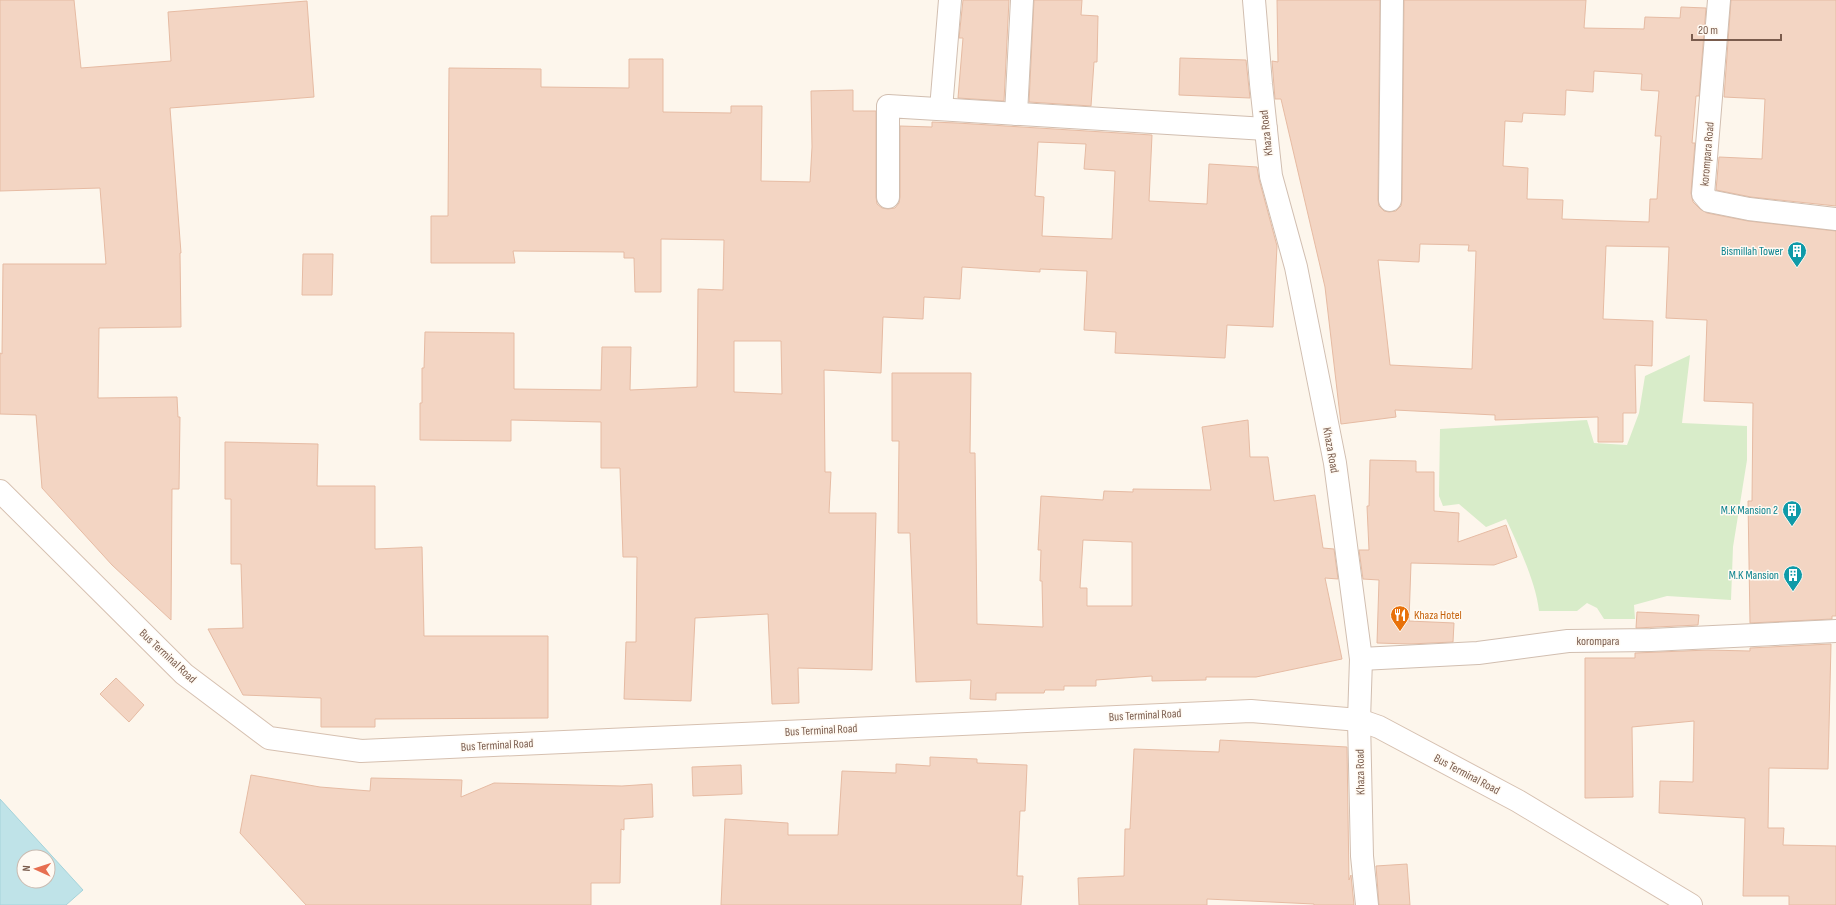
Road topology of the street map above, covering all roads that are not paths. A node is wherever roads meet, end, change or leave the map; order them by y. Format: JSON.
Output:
{"nodes":[{"id":1,"x":950,"y":0,"type":"edge"},
{"id":2,"x":1022,"y":0,"type":"edge"},
{"id":3,"x":1254,"y":0,"type":"edge"},
{"id":4,"x":1392,"y":0,"type":"edge"},
{"id":5,"x":1719,"y":0,"type":"edge"},
{"id":6,"x":940,"y":109,"type":"junction"},
{"id":7,"x":1016,"y":114,"type":"junction"},
{"id":8,"x":1266,"y":129,"type":"junction"},
{"id":9,"x":888,"y":197,"type":"dead end"},
{"id":10,"x":1390,"y":200,"type":"dead end"},
{"id":11,"x":1836,"y":219,"type":"edge"},
{"id":12,"x":0,"y":491,"type":"edge"},
{"id":13,"x":1836,"y":631,"type":"edge"},
{"id":14,"x":1361,"y":659,"type":"junction"},
{"id":15,"x":1359,"y":720,"type":"junction"},
{"id":16,"x":1367,"y":905,"type":"edge"},
{"id":17,"x":1691,"y":905,"type":"edge"}],
"edges":[{"from":1,"to":6,"type":"street"},
{"from":2,"to":7,"type":"street"},
{"from":3,"to":8,"type":"street","name":"Khaza Road"},
{"from":4,"to":10,"type":"street"},
{"from":5,"to":11,"type":"street","name":"korompara Road"},
{"from":6,"to":7,"type":"street"},
{"from":6,"to":9,"type":"street"},
{"from":7,"to":8,"type":"street"},
{"from":8,"to":14,"type":"street","name":"Khaza Road"},
{"from":12,"to":15,"type":"street","name":"Bus Terminal Road"},
{"from":13,"to":14,"type":"street","name":"korompara"},
{"from":14,"to":15,"type":"street","name":"Khaza Road"},
{"from":15,"to":16,"type":"street","name":"Khaza Road"},
{"from":15,"to":17,"type":"street","name":"Bus Terminal Road"}]}
